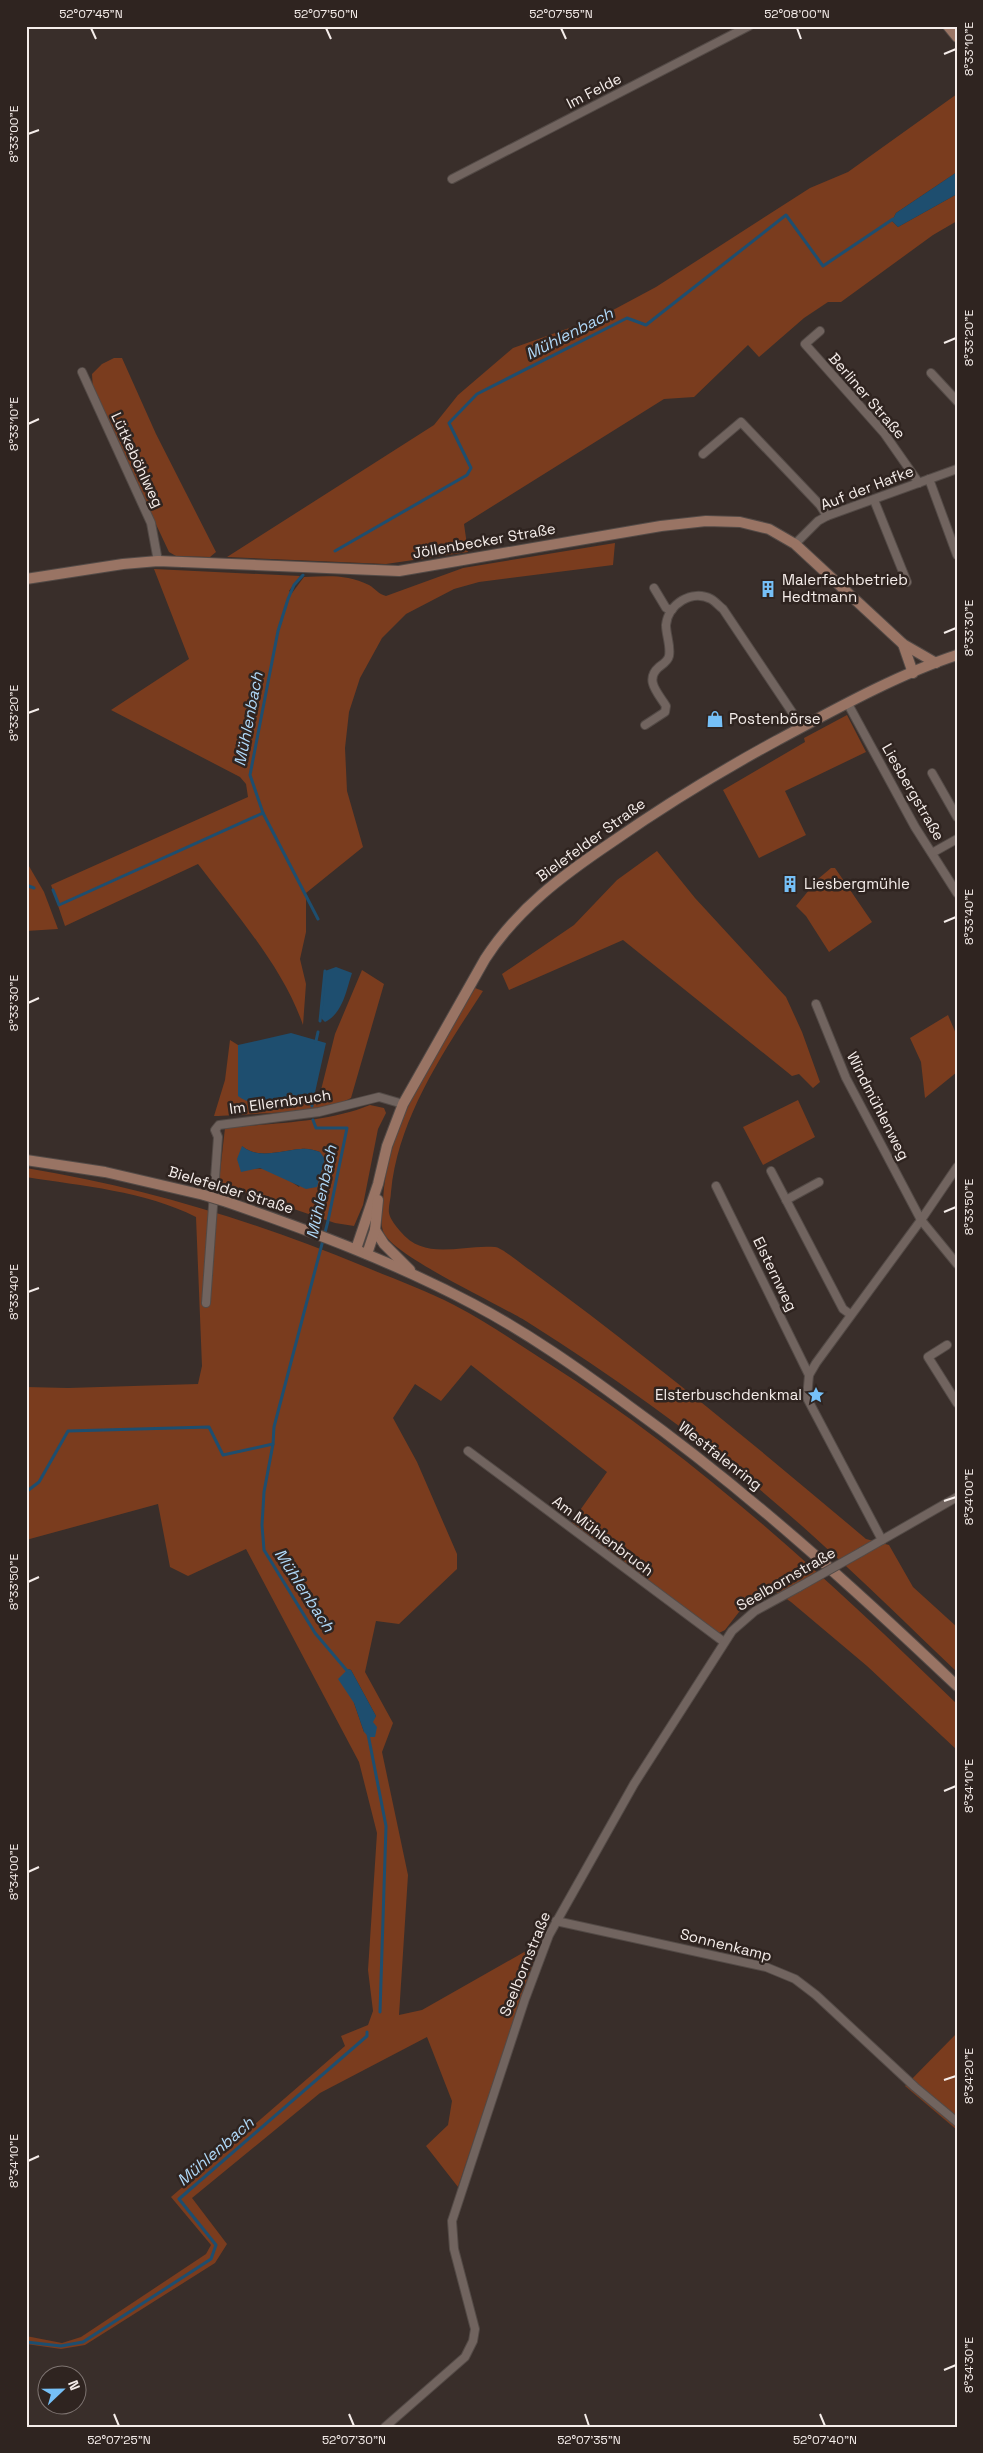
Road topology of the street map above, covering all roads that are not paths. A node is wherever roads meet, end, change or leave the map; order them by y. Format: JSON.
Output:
{"nodes":[{"id":1,"x":749,"y":26,"type":"edge"},
{"id":2,"x":948,"y":26,"type":"edge"},
{"id":3,"x":957,"y":37,"type":"edge"},
{"id":4,"x":452,"y":179,"type":"dead end"},
{"id":5,"x":820,"y":331,"type":"dead end"},
{"id":6,"x":82,"y":372,"type":"dead end"},
{"id":7,"x":931,"y":373,"type":"dead end"},
{"id":8,"x":957,"y":401,"type":"edge"},
{"id":9,"x":703,"y":454,"type":"dead end"},
{"id":10,"x":957,"y":469,"type":"edge"},
{"id":11,"x":929,"y":479,"type":"junction"},
{"id":12,"x":918,"y":483,"type":"junction"},
{"id":13,"x":874,"y":500,"type":"junction"},
{"id":14,"x":827,"y":516,"type":"junction"},
{"id":15,"x":798,"y":542,"type":"junction"},
{"id":16,"x":957,"y":555,"type":"edge"},
{"id":17,"x":158,"y":561,"type":"junction"},
{"id":18,"x":26,"y":579,"type":"edge"},
{"id":19,"x":907,"y":582,"type":"dead end"},
{"id":20,"x":654,"y":588,"type":"dead end"},
{"id":21,"x":672,"y":610,"type":"junction"},
{"id":22,"x":903,"y":644,"type":"junction"},
{"id":23,"x":957,"y":655,"type":"edge"},
{"id":24,"x":936,"y":663,"type":"junction"},
{"id":25,"x":913,"y":673,"type":"junction"},
{"id":26,"x":848,"y":704,"type":"junction"},
{"id":27,"x":645,"y":725,"type":"dead end"},
{"id":28,"x":802,"y":727,"type":"junction"},
{"id":29,"x":932,"y":773,"type":"dead end"},
{"id":30,"x":957,"y":817,"type":"edge"},
{"id":31,"x":957,"y":839,"type":"edge"},
{"id":32,"x":932,"y":853,"type":"junction"},
{"id":33,"x":957,"y":893,"type":"edge"},
{"id":34,"x":816,"y":1004,"type":"dead end"},
{"id":35,"x":403,"y":1104,"type":"junction"},
{"id":36,"x":26,"y":1160,"type":"edge"},
{"id":37,"x":957,"y":1167,"type":"edge"},
{"id":38,"x":771,"y":1171,"type":"dead end"},
{"id":39,"x":819,"y":1182,"type":"dead end"},
{"id":40,"x":378,"y":1184,"type":"junction"},
{"id":41,"x":716,"y":1186,"type":"dead end"},
{"id":42,"x":786,"y":1200,"type":"junction"},
{"id":43,"x":921,"y":1220,"type":"junction"},
{"id":44,"x":375,"y":1230,"type":"junction"},
{"id":45,"x":356,"y":1249,"type":"junction"},
{"id":46,"x":367,"y":1254,"type":"junction"},
{"id":47,"x":957,"y":1264,"type":"edge"},
{"id":48,"x":415,"y":1274,"type":"junction"},
{"id":49,"x":206,"y":1303,"type":"dead end"},
{"id":50,"x":850,"y":1314,"type":"junction"},
{"id":51,"x":947,"y":1344,"type":"dead end"},
{"id":52,"x":809,"y":1375,"type":"junction"},
{"id":53,"x":957,"y":1404,"type":"edge"},
{"id":54,"x":468,"y":1451,"type":"dead end"},
{"id":55,"x":957,"y":1498,"type":"edge"},
{"id":56,"x":882,"y":1540,"type":"junction"},
{"id":57,"x":724,"y":1642,"type":"junction"},
{"id":58,"x":957,"y":1686,"type":"edge"},
{"id":59,"x":556,"y":1921,"type":"junction"},
{"id":60,"x":957,"y":2122,"type":"edge"},
{"id":61,"x":385,"y":2427,"type":"edge"}],
"edges":[{"from":1,"to":4,"type":"street","name":"Im Felde"},
{"from":2,"to":3,"type":"main road"},
{"from":5,"to":12,"type":"street","name":"Berliner Straße"},
{"from":6,"to":17,"type":"street","name":"Lütkeböhlweg"},
{"from":7,"to":8,"type":"street"},
{"from":9,"to":14,"type":"street"},
{"from":10,"to":11,"type":"street","name":"Auf der Hafke"},
{"from":11,"to":12,"type":"street","name":"Auf der Hafke"},
{"from":11,"to":16,"type":"street"},
{"from":12,"to":13,"type":"street","name":"Auf der Hafke"},
{"from":13,"to":14,"type":"street","name":"Auf der Hafke"},
{"from":13,"to":19,"type":"street"},
{"from":14,"to":15,"type":"street","name":"Auf der Hafke"},
{"from":15,"to":17,"type":"main road","name":"Jöllenbecker Straße"},
{"from":15,"to":22,"type":"main road","name":"Jöllenbecker Straße"},
{"from":17,"to":18,"type":"main road","name":"Jöllenbecker Straße"},
{"from":20,"to":21,"type":"street"},
{"from":21,"to":27,"type":"street"},
{"from":21,"to":28,"type":"street"},
{"from":22,"to":24,"type":"main road","name":"Jöllenbecker Straße"},
{"from":22,"to":25,"type":"main road","name":"Jöllenbecker Straße"},
{"from":23,"to":24,"type":"main road","name":"Bielefelder Straße"},
{"from":24,"to":25,"type":"main road","name":"Bielefelder Straße"},
{"from":25,"to":26,"type":"main road","name":"Bielefelder Straße"},
{"from":26,"to":28,"type":"main road","name":"Bielefelder Straße"},
{"from":26,"to":32,"type":"street","name":"Liesbergstraße"},
{"from":28,"to":35,"type":"main road","name":"Bielefelder Straße"},
{"from":29,"to":30,"type":"street"},
{"from":31,"to":32,"type":"street"},
{"from":32,"to":33,"type":"street","name":"Liesbergstraße"},
{"from":34,"to":43,"type":"street","name":"Windmühlenweg"},
{"from":35,"to":40,"type":"main road","name":"Bielefelder Straße"},
{"from":35,"to":49,"type":"street","name":"Im Ellernbruch"},
{"from":36,"to":45,"type":"main road","name":"Bielefelder Straße","bridge":true},
{"from":37,"to":43,"type":"street"},
{"from":38,"to":42,"type":"street"},
{"from":39,"to":42,"type":"street"},
{"from":40,"to":44,"type":"main road","name":"Bielefelder Straße"},
{"from":40,"to":45,"type":"main road","name":"Bielefelder Straße"},
{"from":41,"to":52,"type":"street","name":"Elsternweg"},
{"from":42,"to":50,"type":"street"},
{"from":43,"to":47,"type":"street","name":"Windmühlenweg"},
{"from":43,"to":50,"type":"street"},
{"from":44,"to":46,"type":"main road","name":"Bielefelder Straße"},
{"from":44,"to":48,"type":"main road"},
{"from":45,"to":46,"type":"main road","name":"Westfalenring"},
{"from":46,"to":48,"type":"main road","name":"Westfalenring"},
{"from":48,"to":58,"type":"main road","name":"Westfalenring"},
{"from":50,"to":52,"type":"street"},
{"from":51,"to":53,"type":"street"},
{"from":52,"to":56,"type":"street"},
{"from":54,"to":57,"type":"street","name":"Am Mühlenbruch"},
{"from":55,"to":56,"type":"street","name":"Seelbornstraße"},
{"from":56,"to":57,"type":"street","name":"Seelbornstraße","bridge":true},
{"from":57,"to":59,"type":"street","name":"Seelbornstraße"},
{"from":59,"to":60,"type":"street","name":"Sonnenkamp"},
{"from":59,"to":61,"type":"street","name":"Seelbornstraße"}]}
